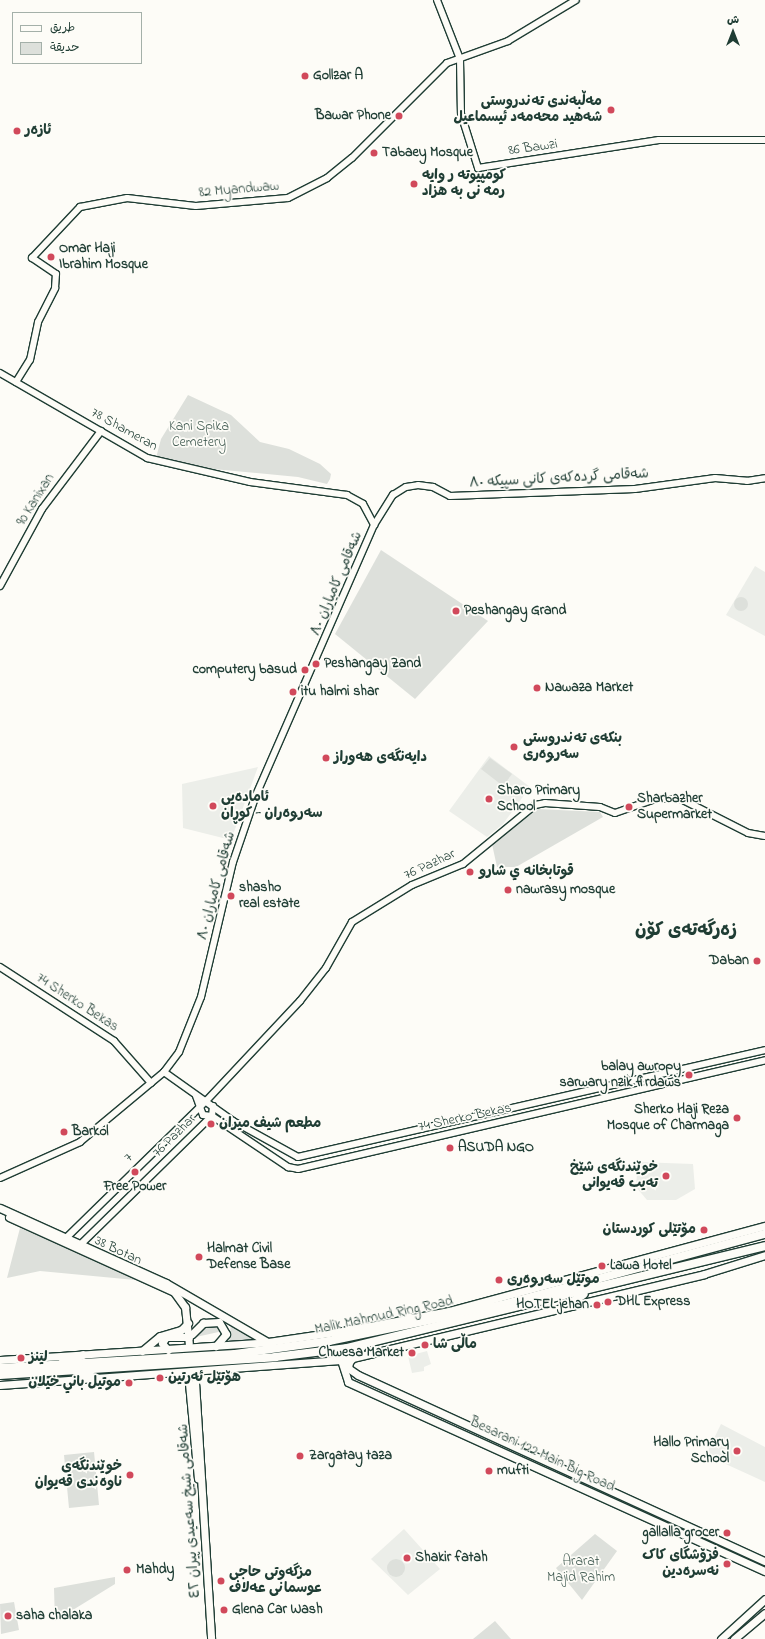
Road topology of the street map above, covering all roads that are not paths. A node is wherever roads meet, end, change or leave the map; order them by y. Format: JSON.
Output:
{"nodes":[{"id":1,"x":437,"y":0,"type":"edge"},
{"id":2,"x":576,"y":0,"type":"edge"},
{"id":3,"x":460,"y":58,"type":"junction"},
{"id":4,"x":765,"y":140,"type":"edge"},
{"id":5,"x":0,"y":373,"type":"edge"},
{"id":6,"x":16,"y":382,"type":"junction"},
{"id":7,"x":101,"y":432,"type":"junction"},
{"id":8,"x":765,"y":478,"type":"edge"},
{"id":9,"x":374,"y":525,"type":"junction"},
{"id":10,"x":0,"y":586,"type":"edge"},
{"id":11,"x":765,"y":836,"type":"edge"},
{"id":12,"x":0,"y":967,"type":"edge"},
{"id":13,"x":765,"y":1050,"type":"edge"},
{"id":14,"x":765,"y":1060,"type":"edge"},
{"id":15,"x":164,"y":1072,"type":"junction"},
{"id":16,"x":151,"y":1082,"type":"junction"},
{"id":17,"x":213,"y":1094,"type":"joint"},
{"id":18,"x":196,"y":1096,"type":"junction"},
{"id":19,"x":207,"y":1100,"type":"junction"},
{"id":20,"x":213,"y":1106,"type":"junction"},
{"id":21,"x":198,"y":1108,"type":"junction"},
{"id":22,"x":212,"y":1116,"type":"junction"},
{"id":23,"x":0,"y":1178,"type":"edge"},
{"id":24,"x":0,"y":1208,"type":"edge"},
{"id":25,"x":0,"y":1214,"type":"edge"},
{"id":26,"x":765,"y":1226,"type":"edge"},
{"id":27,"x":765,"y":1234,"type":"edge"},
{"id":28,"x":65,"y":1238,"type":"junction"},
{"id":29,"x":80,"y":1245,"type":"junction"},
{"id":30,"x":765,"y":1246,"type":"edge"},
{"id":31,"x":684,"y":1255,"type":"junction"},
{"id":32,"x":765,"y":1255,"type":"edge"},
{"id":33,"x":672,"y":1258,"type":"junction"},
{"id":34,"x":687,"y":1267,"type":"junction"},
{"id":35,"x":675,"y":1270,"type":"junction"},
{"id":36,"x":571,"y":1279,"type":"junction"},
{"id":37,"x":166,"y":1283,"type":"junction"},
{"id":38,"x":580,"y":1283,"type":"junction"},
{"id":39,"x":588,"y":1291,"type":"junction"},
{"id":40,"x":501,"y":1301,"type":"junction"},
{"id":41,"x":568,"y":1305,"type":"junction"},
{"id":42,"x":410,"y":1318,"type":"junction"},
{"id":43,"x":427,"y":1321,"type":"junction"},
{"id":44,"x":188,"y":1323,"type":"junction"},
{"id":45,"x":349,"y":1330,"type":"junction"},
{"id":46,"x":190,"y":1339,"type":"junction"},
{"id":47,"x":329,"y":1341,"type":"junction"},
{"id":48,"x":268,"y":1342,"type":"junction"},
{"id":49,"x":363,"y":1345,"type":"junction"},
{"id":50,"x":215,"y":1347,"type":"junction"},
{"id":51,"x":286,"y":1348,"type":"junction"},
{"id":52,"x":168,"y":1350,"type":"junction"},
{"id":53,"x":322,"y":1351,"type":"junction"},
{"id":54,"x":139,"y":1352,"type":"junction"},
{"id":55,"x":83,"y":1355,"type":"junction"},
{"id":56,"x":350,"y":1358,"type":"junction"},
{"id":57,"x":0,"y":1360,"type":"edge"},
{"id":58,"x":341,"y":1360,"type":"junction"},
{"id":59,"x":54,"y":1365,"type":"junction"},
{"id":60,"x":0,"y":1368,"type":"edge"},
{"id":61,"x":75,"y":1371,"type":"junction"},
{"id":62,"x":197,"y":1373,"type":"junction"},
{"id":63,"x":188,"y":1374,"type":"junction"},
{"id":64,"x":0,"y":1375,"type":"edge"},
{"id":65,"x":358,"y":1375,"type":"junction"},
{"id":66,"x":97,"y":1378,"type":"junction"},
{"id":67,"x":194,"y":1382,"type":"tunnel mouth"},
{"id":68,"x":352,"y":1384,"type":"junction"},
{"id":69,"x":0,"y":1385,"type":"edge"},
{"id":70,"x":201,"y":1482,"type":"junction"},
{"id":71,"x":615,"y":1499,"type":"junction"},
{"id":72,"x":765,"y":1561,"type":"edge"},
{"id":73,"x":765,"y":1571,"type":"edge"},
{"id":74,"x":765,"y":1599,"type":"edge"},
{"id":75,"x":765,"y":1613,"type":"edge"},
{"id":76,"x":208,"y":1639,"type":"edge"},
{"id":77,"x":211,"y":1639,"type":"edge"},
{"id":78,"x":721,"y":1639,"type":"edge"},
{"id":79,"x":734,"y":1639,"type":"edge"}],
"edges":[{"from":1,"to":3,"type":"street","name":"86 Bawzi"},
{"from":2,"to":3,"type":"street","name":"82 Myandwaw"},
{"from":3,"to":4,"type":"street","name":"86 Bawzi"},
{"from":3,"to":6,"type":"street","name":"82 Myandwaw"},
{"from":5,"to":6,"type":"street","name":"78 Shameran"},
{"from":6,"to":7,"type":"street","name":"78 Shameran"},
{"from":7,"to":9,"type":"street","name":"78 Shameran"},
{"from":7,"to":10,"type":"street","name":"90 Kanixan"},
{"from":8,"to":9,"type":"street","name":"شەقامی گردەکەی کانی سپیکە ٨٠"},
{"from":9,"to":15,"type":"street","name":"شەقامی کامیاران ٨٠"},
{"from":11,"to":17,"type":"street","name":"76 Pazhar"},
{"from":12,"to":16,"type":"street","name":"74 Sherko Bekas"},
{"from":13,"to":20,"type":"street","name":"74 Sherko Bekas"},
{"from":14,"to":22,"type":"street","name":"74 Sherko Bekas"},
{"from":15,"to":16,"type":"street","name":"شەقامی کامیاران ٨٠"},
{"from":15,"to":18,"type":"street","name":"74 Sherko Bekas"},
{"from":16,"to":23,"type":"street","name":"شەقامی کامیاران ٨٠"},
{"from":17,"to":19,"type":"street","name":"7"},
{"from":18,"to":19,"type":"street","name":"74 Sherko Bekas"},
{"from":18,"to":21,"type":"street"},
{"from":19,"to":20,"type":"street","name":"74 Sherko Bekas"},
{"from":19,"to":21,"type":"street","name":"7"},
{"from":20,"to":22,"type":"street","name":"76 Pazhar"},
{"from":21,"to":22,"type":"street","name":"74 Sherko Bekas"},
{"from":21,"to":28,"type":"street","name":"7"},
{"from":22,"to":29,"type":"street","name":"76 Pazhar"},
{"from":24,"to":28,"type":"main road","name":"38 Botan"},
{"from":25,"to":28,"type":"main road","name":"38 Botan"},
{"from":26,"to":36,"type":"main road"},
{"from":27,"to":31,"type":"highway","name":"Malik Mahmud Ring Road"},
{"from":28,"to":29,"type":"main road","name":"38 Botan"},
{"from":29,"to":37,"type":"main road","name":"38 Botan"},
{"from":29,"to":44,"type":"main road","name":"38 Botan"},
{"from":30,"to":34,"type":"highway","name":"Malik Mahmud Ring Road"},
{"from":31,"to":33,"type":"highway","name":"Malik Mahmud Ring Road"},
{"from":31,"to":34,"type":"highway"},
{"from":32,"to":41,"type":"main road"},
{"from":33,"to":35,"type":"highway"},
{"from":33,"to":38,"type":"highway","name":"Malik Mahmud Ring Road"},
{"from":34,"to":35,"type":"highway","name":"Malik Mahmud Ring Road"},
{"from":35,"to":39,"type":"highway","name":"Malik Mahmud Ring Road"},
{"from":36,"to":38,"type":"highway"},
{"from":36,"to":40,"type":"main road"},
{"from":37,"to":46,"type":"main road","name":"38 Botan"},
{"from":37,"to":48,"type":"main road","name":"38 Botan"},
{"from":38,"to":40,"type":"highway","name":"Malik Mahmud Ring Road"},
{"from":39,"to":41,"type":"highway"},
{"from":39,"to":49,"type":"highway","name":"Malik Mahmud Ring Road"},
{"from":40,"to":42,"type":"main road"},
{"from":40,"to":43,"type":"highway","name":"Malik Mahmud Ring Road"},
{"from":41,"to":56,"type":"main road"},
{"from":42,"to":43,"type":"highway"},
{"from":42,"to":45,"type":"main road"},
{"from":43,"to":47,"type":"highway","name":"Malik Mahmud Ring Road"},
{"from":44,"to":46,"type":"main road","name":"38 Botan"},
{"from":44,"to":54,"type":"main road"},
{"from":45,"to":47,"type":"highway"},
{"from":45,"to":48,"type":"main road"},
{"from":46,"to":50,"type":"main road"},
{"from":46,"to":52,"type":"main road"},
{"from":47,"to":51,"type":"highway","name":"Malik Mahmud Ring Road"},
{"from":48,"to":50,"type":"main road"},
{"from":48,"to":51,"type":"main road","name":"38 Botan"},
{"from":49,"to":53,"type":"highway","name":"Malik Mahmud Ring Road"},
{"from":49,"to":56,"type":"main road"},
{"from":50,"to":52,"type":"main road"},
{"from":51,"to":59,"type":"highway","name":"Malik Mahmud Ring Road"},
{"from":52,"to":54,"type":"main road"},
{"from":53,"to":58,"type":"main road"},
{"from":53,"to":61,"type":"highway","name":"Malik Mahmud Ring Road"},
{"from":54,"to":55,"type":"main road"},
{"from":55,"to":57,"type":"main road"},
{"from":55,"to":59,"type":"highway"},
{"from":56,"to":58,"type":"main road"},
{"from":56,"to":65,"type":"main road"},
{"from":58,"to":62,"type":"main road"},
{"from":58,"to":68,"type":"main road"},
{"from":59,"to":60,"type":"highway","name":"Malik Mahmud Ring Road"},
{"from":61,"to":64,"type":"highway","name":"Malik Mahmud Ring Road"},
{"from":61,"to":66,"type":"highway"},
{"from":62,"to":63,"type":"main road"},
{"from":62,"to":70,"type":"main road"},
{"from":63,"to":66,"type":"main road"},
{"from":63,"to":70,"type":"main road"},
{"from":65,"to":68,"type":"main road"},
{"from":65,"to":71,"type":"main road","name":"Besarani 122 Main Big Road"},
{"from":66,"to":69,"type":"main road"},
{"from":67,"to":70,"type":"main road","name":"شەقامی شیخ سەعیدی پیران ٤٢"},
{"from":68,"to":71,"type":"main road","name":"Besarani 122 Main Big Road"},
{"from":70,"to":76,"type":"main road","name":"شەقامی شیخ سەعیدی پیران ٤٢"},
{"from":70,"to":77,"type":"main road","name":"شەقامی شیخ سەعیدی پیران ٤٢"},
{"from":71,"to":72,"type":"main road","name":"Besarani 122 Main Big Road"},
{"from":71,"to":73,"type":"main road","name":"Besarani 122 Main Big Road"},
{"from":74,"to":78,"type":"main road"},
{"from":75,"to":79,"type":"main road"}]}
